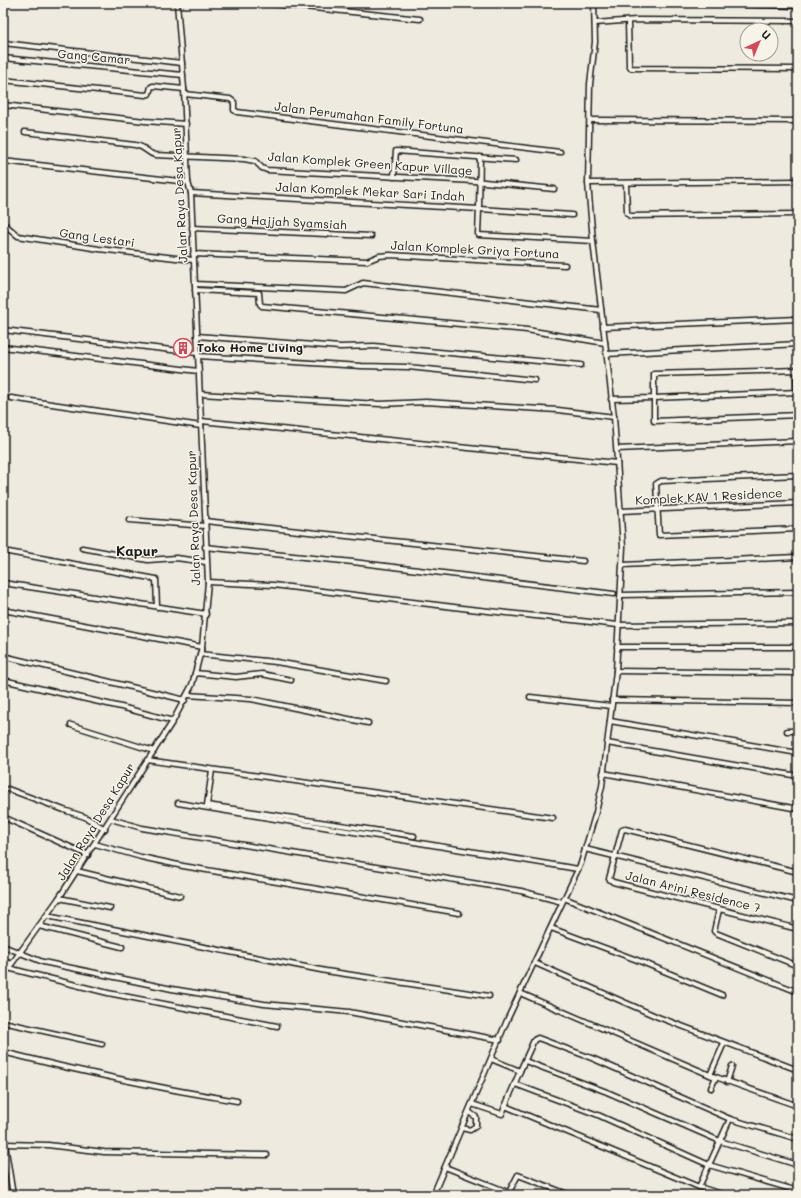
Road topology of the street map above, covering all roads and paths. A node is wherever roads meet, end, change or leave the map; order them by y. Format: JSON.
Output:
{"nodes":[{"id":1,"x":177,"y":3,"type":"edge"},
{"id":2,"x":265,"y":3,"type":"edge"},
{"id":3,"x":594,"y":3,"type":"edge"},
{"id":4,"x":696,"y":3,"type":"edge"},
{"id":5,"x":798,"y":6,"type":"edge"},
{"id":6,"x":420,"y":19,"type":"dead end"},
{"id":7,"x":628,"y":20,"type":"junction"},
{"id":8,"x":798,"y":21,"type":"edge"},
{"id":9,"x":595,"y":23,"type":"junction"},
{"id":10,"x":3,"y":43,"type":"edge"},
{"id":11,"x":3,"y":58,"type":"edge"},
{"id":12,"x":182,"y":63,"type":"junction"},
{"id":13,"x":798,"y":69,"type":"edge"},
{"id":14,"x":183,"y":75,"type":"junction"},
{"id":15,"x":3,"y":80,"type":"edge"},
{"id":16,"x":184,"y":89,"type":"junction"},
{"id":17,"x":185,"y":94,"type":"junction"},
{"id":18,"x":3,"y":105,"type":"edge"},
{"id":19,"x":590,"y":120,"type":"junction"},
{"id":20,"x":798,"y":121,"type":"edge"},
{"id":21,"x":186,"y":124,"type":"junction"},
{"id":22,"x":24,"y":132,"type":"dead end"},
{"id":23,"x":560,"y":152,"type":"dead end"},
{"id":24,"x":187,"y":157,"type":"junction"},
{"id":25,"x":480,"y":157,"type":"junction"},
{"id":26,"x":3,"y":160,"type":"edge"},
{"id":27,"x":516,"y":160,"type":"dead end"},
{"id":28,"x":394,"y":177,"type":"junction"},
{"id":29,"x":798,"y":181,"type":"edge"},
{"id":30,"x":188,"y":182,"type":"junction"},
{"id":31,"x":479,"y":182,"type":"junction"},
{"id":32,"x":588,"y":182,"type":"junction"},
{"id":33,"x":626,"y":183,"type":"junction"},
{"id":34,"x":554,"y":189,"type":"dead end"},
{"id":35,"x":191,"y":193,"type":"junction"},
{"id":36,"x":479,"y":209,"type":"junction"},
{"id":37,"x":798,"y":214,"type":"edge"},
{"id":38,"x":572,"y":215,"type":"dead end"},
{"id":39,"x":3,"y":223,"type":"edge"},
{"id":40,"x":192,"y":228,"type":"junction"},
{"id":41,"x":371,"y":236,"type":"dead end"},
{"id":42,"x":593,"y":241,"type":"junction"},
{"id":43,"x":193,"y":254,"type":"junction"},
{"id":44,"x":193,"y":260,"type":"junction"},
{"id":45,"x":565,"y":265,"type":"dead end"},
{"id":46,"x":194,"y":284,"type":"junction"},
{"id":47,"x":195,"y":290,"type":"junction"},
{"id":48,"x":601,"y":310,"type":"junction"},
{"id":49,"x":798,"y":319,"type":"edge"},
{"id":50,"x":603,"y":327,"type":"junction"},
{"id":51,"x":3,"y":330,"type":"edge"},
{"id":52,"x":197,"y":336,"type":"junction"},
{"id":53,"x":605,"y":343,"type":"junction"},
{"id":54,"x":798,"y":344,"type":"edge"},
{"id":55,"x":3,"y":346,"type":"edge"},
{"id":56,"x":607,"y":354,"type":"junction"},
{"id":57,"x":198,"y":355,"type":"junction"},
{"id":58,"x":581,"y":364,"type":"dead end"},
{"id":59,"x":797,"y":370,"type":"edge"},
{"id":60,"x":198,"y":371,"type":"junction"},
{"id":61,"x":535,"y":380,"type":"dead end"},
{"id":62,"x":798,"y":392,"type":"edge"},
{"id":63,"x":200,"y":394,"type":"junction"},
{"id":64,"x":11,"y":398,"type":"dead end"},
{"id":65,"x":654,"y":398,"type":"junction"},
{"id":66,"x":611,"y":399,"type":"junction"},
{"id":67,"x":798,"y":415,"type":"edge"},
{"id":68,"x":614,"y":417,"type":"junction"},
{"id":69,"x":798,"y":419,"type":"edge"},
{"id":70,"x":201,"y":424,"type":"junction"},
{"id":71,"x":798,"y":441,"type":"edge"},
{"id":72,"x":617,"y":449,"type":"junction"},
{"id":73,"x":617,"y":463,"type":"junction"},
{"id":74,"x":798,"y":475,"type":"edge"},
{"id":75,"x":798,"y":503,"type":"edge"},
{"id":76,"x":657,"y":509,"type":"junction"},
{"id":77,"x":621,"y":512,"type":"junction"},
{"id":78,"x":129,"y":520,"type":"dead end"},
{"id":79,"x":205,"y":521,"type":"junction"},
{"id":80,"x":205,"y":526,"type":"junction"},
{"id":81,"x":798,"y":529,"type":"edge"},
{"id":82,"x":205,"y":547,"type":"junction"},
{"id":83,"x":82,"y":548,"type":"dead end"},
{"id":84,"x":3,"y":551,"type":"edge"},
{"id":85,"x":798,"y":556,"type":"edge"},
{"id":86,"x":583,"y":561,"type":"dead end"},
{"id":87,"x":206,"y":562,"type":"junction"},
{"id":88,"x":623,"y":566,"type":"junction"},
{"id":89,"x":3,"y":582,"type":"edge"},
{"id":90,"x":208,"y":582,"type":"junction"},
{"id":91,"x":798,"y":592,"type":"edge"},
{"id":92,"x":614,"y":594,"type":"dead end"},
{"id":93,"x":621,"y":595,"type":"junction"},
{"id":94,"x":157,"y":607,"type":"junction"},
{"id":95,"x":3,"y":610,"type":"edge"},
{"id":96,"x":206,"y":614,"type":"junction"},
{"id":97,"x":798,"y":623,"type":"edge"},
{"id":98,"x":618,"y":625,"type":"junction"},
{"id":99,"x":202,"y":647,"type":"junction"},
{"id":100,"x":617,"y":647,"type":"junction"},
{"id":101,"x":798,"y":647,"type":"edge"},
{"id":102,"x":200,"y":654,"type":"junction"},
{"id":103,"x":3,"y":656,"type":"edge"},
{"id":104,"x":616,"y":671,"type":"junction"},
{"id":105,"x":195,"y":673,"type":"junction"},
{"id":106,"x":798,"y":673,"type":"edge"},
{"id":107,"x":3,"y":680,"type":"edge"},
{"id":108,"x":291,"y":680,"type":"dead end"},
{"id":109,"x":386,"y":681,"type":"dead end"},
{"id":110,"x":530,"y":697,"type":"dead end"},
{"id":111,"x":186,"y":698,"type":"junction"},
{"id":112,"x":612,"y":700,"type":"junction"},
{"id":113,"x":798,"y":703,"type":"edge"},
{"id":114,"x":611,"y":706,"type":"junction"},
{"id":115,"x":173,"y":721,"type":"junction"},
{"id":116,"x":610,"y":721,"type":"junction"},
{"id":117,"x":368,"y":723,"type":"dead end"},
{"id":118,"x":71,"y":725,"type":"dead end"},
{"id":119,"x":787,"y":731,"type":"dead end"},
{"id":120,"x":798,"y":731,"type":"edge"},
{"id":121,"x":607,"y":743,"type":"junction"},
{"id":122,"x":154,"y":751,"type":"junction"},
{"id":123,"x":798,"y":753,"type":"edge"},
{"id":124,"x":147,"y":760,"type":"junction"},
{"id":125,"x":212,"y":770,"type":"junction"},
{"id":126,"x":603,"y":773,"type":"junction"},
{"id":127,"x":798,"y":776,"type":"edge"},
{"id":128,"x":8,"y":789,"type":"dead end"},
{"id":129,"x":178,"y":803,"type":"dead end"},
{"id":130,"x":798,"y":809,"type":"edge"},
{"id":131,"x":3,"y":817,"type":"edge"},
{"id":132,"x":553,"y":818,"type":"dead end"},
{"id":133,"x":111,"y":819,"type":"junction"},
{"id":134,"x":105,"y":829,"type":"junction"},
{"id":135,"x":414,"y":836,"type":"dead end"},
{"id":136,"x":95,"y":844,"type":"junction"},
{"id":137,"x":585,"y":849,"type":"junction"},
{"id":138,"x":88,"y":855,"type":"junction"},
{"id":139,"x":616,"y":855,"type":"junction"},
{"id":140,"x":578,"y":870,"type":"junction"},
{"id":141,"x":77,"y":871,"type":"junction"},
{"id":142,"x":798,"y":872,"type":"edge"},
{"id":143,"x":180,"y":896,"type":"dead end"},
{"id":144,"x":59,"y":898,"type":"junction"},
{"id":145,"x":563,"y":900,"type":"junction"},
{"id":146,"x":798,"y":901,"type":"edge"},
{"id":147,"x":110,"y":908,"type":"dead end"},
{"id":148,"x":719,"y":910,"type":"junction"},
{"id":149,"x":459,"y":913,"type":"dead end"},
{"id":150,"x":47,"y":916,"type":"junction"},
{"id":151,"x":39,"y":926,"type":"junction"},
{"id":152,"x":551,"y":928,"type":"junction"},
{"id":153,"x":798,"y":929,"type":"edge"},
{"id":154,"x":3,"y":946,"type":"edge"},
{"id":155,"x":122,"y":947,"type":"dead end"},
{"id":156,"x":19,"y":954,"type":"junction"},
{"id":157,"x":3,"y":960,"type":"edge"},
{"id":158,"x":535,"y":963,"type":"junction"},
{"id":159,"x":11,"y":964,"type":"junction"},
{"id":160,"x":798,"y":966,"type":"edge"},
{"id":161,"x":8,"y":968,"type":"junction"},
{"id":162,"x":3,"y":976,"type":"edge"},
{"id":163,"x":798,"y":992,"type":"edge"},
{"id":164,"x":520,"y":994,"type":"junction"},
{"id":165,"x":722,"y":995,"type":"dead end"},
{"id":166,"x":489,"y":996,"type":"dead end"},
{"id":167,"x":3,"y":1022,"type":"edge"},
{"id":168,"x":277,"y":1026,"type":"dead end"},
{"id":169,"x":500,"y":1040,"type":"junction"},
{"id":170,"x":724,"y":1043,"type":"junction"},
{"id":171,"x":102,"y":1044,"type":"dead end"},
{"id":172,"x":3,"y":1052,"type":"edge"},
{"id":173,"x":492,"y":1059,"type":"junction"},
{"id":174,"x":525,"y":1061,"type":"junction"},
{"id":175,"x":732,"y":1066,"type":"dead end"},
{"id":176,"x":798,"y":1070,"type":"edge"},
{"id":177,"x":520,"y":1071,"type":"junction"},
{"id":178,"x":710,"y":1075,"type":"junction"},
{"id":179,"x":716,"y":1077,"type":"junction"},
{"id":180,"x":727,"y":1082,"type":"junction"},
{"id":181,"x":515,"y":1084,"type":"junction"},
{"id":182,"x":711,"y":1088,"type":"dead end"},
{"id":183,"x":237,"y":1101,"type":"dead end"},
{"id":184,"x":472,"y":1104,"type":"junction"},
{"id":185,"x":505,"y":1106,"type":"junction"},
{"id":186,"x":798,"y":1106,"type":"edge"},
{"id":187,"x":469,"y":1112,"type":"junction"},
{"id":188,"x":730,"y":1119,"type":"junction"},
{"id":189,"x":462,"y":1128,"type":"junction"},
{"id":190,"x":3,"y":1132,"type":"edge"},
{"id":191,"x":798,"y":1139,"type":"edge"},
{"id":192,"x":720,"y":1141,"type":"junction"},
{"id":193,"x":5,"y":1144,"type":"junction"},
{"id":194,"x":267,"y":1154,"type":"dead end"},
{"id":195,"x":709,"y":1164,"type":"junction"},
{"id":196,"x":798,"y":1165,"type":"edge"},
{"id":197,"x":445,"y":1167,"type":"junction"},
{"id":198,"x":699,"y":1187,"type":"junction"},
{"id":199,"x":798,"y":1191,"type":"edge"},
{"id":200,"x":509,"y":1192,"type":"junction"},
{"id":201,"x":434,"y":1193,"type":"edge"},
{"id":202,"x":13,"y":1195,"type":"edge"},
{"id":203,"x":443,"y":1195,"type":"edge"},
{"id":204,"x":515,"y":1195,"type":"edge"},
{"id":205,"x":570,"y":1195,"type":"edge"},
{"id":206,"x":725,"y":1195,"type":"edge"}],
"edges":[{"from":1,"to":12,"type":"street","name":"Jalan Raya Desa Kapur"},
{"from":2,"to":6,"type":"street"},
{"from":3,"to":9,"type":"street"},
{"from":4,"to":5,"type":"street"},
{"from":7,"to":8,"type":"street"},
{"from":7,"to":9,"type":"street"},
{"from":7,"to":13,"type":"street"},
{"from":9,"to":19,"type":"street"},
{"from":10,"to":12,"type":"street"},
{"from":11,"to":14,"type":"street","name":"Gang Camar"},
{"from":12,"to":14,"type":"street","name":"Jalan Raya Desa Kapur"},
{"from":14,"to":16,"type":"street","name":"Jalan Raya Desa Kapur"},
{"from":15,"to":16,"type":"street"},
{"from":16,"to":17,"type":"street","name":"Jalan Raya Desa Kapur"},
{"from":17,"to":21,"type":"street","name":"Jalan Raya Desa Kapur"},
{"from":17,"to":23,"type":"street","name":"Jalan Perumahan Family Fortuna"},
{"from":18,"to":21,"type":"street"},
{"from":19,"to":20,"type":"street"},
{"from":19,"to":32,"type":"street"},
{"from":21,"to":24,"type":"street","name":"Jalan Raya Desa Kapur"},
{"from":22,"to":24,"type":"street","name":"Jalan Komplek Green Kapur Village"},
{"from":24,"to":28,"type":"street","name":"Jalan Komplek Green Kapur Village"},
{"from":24,"to":30,"type":"street","name":"Jalan Raya Desa Kapur"},
{"from":25,"to":27,"type":"street"},
{"from":25,"to":28,"type":"street"},
{"from":25,"to":31,"type":"street"},
{"from":26,"to":30,"type":"street"},
{"from":28,"to":31,"type":"street","name":"Jalan Komplek Green Kapur Village"},
{"from":29,"to":33,"type":"street"},
{"from":30,"to":35,"type":"street","name":"Jalan Raya Desa Kapur"},
{"from":31,"to":34,"type":"street","name":"Jalan Komplek Green Kapur Village"},
{"from":31,"to":36,"type":"street"},
{"from":32,"to":33,"type":"street"},
{"from":32,"to":42,"type":"street"},
{"from":33,"to":37,"type":"street"},
{"from":35,"to":36,"type":"street","name":"Jalan Komplek Mekar Sari Indah"},
{"from":35,"to":40,"type":"street","name":"Jalan Raya Desa Kapur"},
{"from":36,"to":38,"type":"street"},
{"from":36,"to":42,"type":"street","name":"Jalan Komplek Mekar Sari Indah"},
{"from":39,"to":44,"type":"street","name":"Gang Lestari"},
{"from":40,"to":41,"type":"street","name":"Gang Hajjah Syamsiah"},
{"from":40,"to":43,"type":"street","name":"Jalan Raya Desa Kapur"},
{"from":42,"to":48,"type":"street"},
{"from":43,"to":44,"type":"street","name":"Jalan Raya Desa Kapur"},
{"from":43,"to":45,"type":"street","name":"Jalan Komplek Griya Fortuna"},
{"from":44,"to":46,"type":"street","name":"Jalan Raya Desa Kapur"},
{"from":46,"to":47,"type":"street","name":"Jalan Raya Desa Kapur"},
{"from":46,"to":48,"type":"street"},
{"from":47,"to":52,"type":"street","name":"Jalan Raya Desa Kapur"},
{"from":47,"to":53,"type":"street"},
{"from":48,"to":50,"type":"street"},
{"from":49,"to":50,"type":"street"},
{"from":50,"to":53,"type":"street"},
{"from":51,"to":57,"type":"street"},
{"from":52,"to":57,"type":"street","name":"Jalan Raya Desa Kapur"},
{"from":52,"to":58,"type":"street"},
{"from":53,"to":56,"type":"street"},
{"from":54,"to":56,"type":"street"},
{"from":55,"to":60,"type":"street"},
{"from":56,"to":66,"type":"street"},
{"from":57,"to":60,"type":"street","name":"Jalan Raya Desa Kapur"},
{"from":57,"to":61,"type":"street"},
{"from":59,"to":62,"type":"street"},
{"from":59,"to":65,"type":"street"},
{"from":60,"to":63,"type":"street","name":"Jalan Raya Desa Kapur"},
{"from":62,"to":65,"type":"street"},
{"from":62,"to":67,"type":"street"},
{"from":63,"to":68,"type":"street"},
{"from":63,"to":70,"type":"street","name":"Jalan Raya Desa Kapur"},
{"from":64,"to":70,"type":"street"},
{"from":65,"to":66,"type":"street"},
{"from":65,"to":67,"type":"street"},
{"from":66,"to":68,"type":"street"},
{"from":67,"to":69,"type":"street"},
{"from":68,"to":72,"type":"street"},
{"from":70,"to":73,"type":"street"},
{"from":70,"to":79,"type":"street","name":"Jalan Raya Desa Kapur"},
{"from":71,"to":72,"type":"street"},
{"from":72,"to":73,"type":"street"},
{"from":73,"to":77,"type":"street"},
{"from":74,"to":76,"type":"street"},
{"from":75,"to":76,"type":"street","name":"Komplek KAV 1 Residence"},
{"from":76,"to":77,"type":"street","name":"Komplek KAV 1 Residence"},
{"from":76,"to":81,"type":"street"},
{"from":77,"to":88,"type":"street"},
{"from":78,"to":80,"type":"street"},
{"from":79,"to":80,"type":"street","name":"Jalan Raya Desa Kapur"},
{"from":79,"to":86,"type":"street"},
{"from":80,"to":82,"type":"street","name":"Jalan Raya Desa Kapur"},
{"from":82,"to":87,"type":"street","name":"Jalan Raya Desa Kapur"},
{"from":82,"to":92,"type":"street"},
{"from":83,"to":87,"type":"street"},
{"from":84,"to":94,"type":"street"},
{"from":85,"to":88,"type":"street"},
{"from":87,"to":90,"type":"street","name":"Jalan Raya Desa Kapur"},
{"from":88,"to":93,"type":"street"},
{"from":89,"to":94,"type":"street"},
{"from":90,"to":96,"type":"street","name":"Jalan Raya Desa Kapur"},
{"from":90,"to":98,"type":"street"},
{"from":91,"to":93,"type":"street"},
{"from":93,"to":98,"type":"street"},
{"from":94,"to":96,"type":"street"},
{"from":95,"to":99,"type":"street"},
{"from":96,"to":99,"type":"street","name":"Jalan Raya Desa Kapur"},
{"from":97,"to":98,"type":"street"},
{"from":98,"to":100,"type":"street"},
{"from":99,"to":102,"type":"street","name":"Jalan Raya Desa Kapur"},
{"from":100,"to":101,"type":"street"},
{"from":100,"to":104,"type":"street"},
{"from":102,"to":105,"type":"street","name":"Jalan Raya Desa Kapur"},
{"from":102,"to":109,"type":"street"},
{"from":103,"to":111,"type":"street"},
{"from":104,"to":106,"type":"street"},
{"from":104,"to":112,"type":"street"},
{"from":105,"to":108,"type":"street"},
{"from":105,"to":111,"type":"street","name":"Jalan Raya Desa Kapur"},
{"from":107,"to":115,"type":"street"},
{"from":110,"to":114,"type":"street"},
{"from":111,"to":115,"type":"street","name":"Jalan Raya Desa Kapur"},
{"from":111,"to":117,"type":"street"},
{"from":112,"to":113,"type":"street"},
{"from":112,"to":114,"type":"street"},
{"from":114,"to":116,"type":"street"},
{"from":115,"to":122,"type":"street","name":"Jalan Raya Desa Kapur"},
{"from":116,"to":121,"type":"street"},
{"from":116,"to":123,"type":"street"},
{"from":118,"to":122,"type":"street"},
{"from":119,"to":120,"type":"street"},
{"from":121,"to":126,"type":"street"},
{"from":121,"to":127,"type":"street"},
{"from":122,"to":124,"type":"street","name":"Jalan Raya Desa Kapur"},
{"from":124,"to":125,"type":"street"},
{"from":124,"to":133,"type":"street","name":"Jalan Raya Desa Kapur"},
{"from":125,"to":132,"type":"street"},
{"from":125,"to":135,"type":"street"},
{"from":126,"to":130,"type":"street"},
{"from":126,"to":137,"type":"street"},
{"from":128,"to":134,"type":"street"},
{"from":129,"to":140,"type":"street"},
{"from":131,"to":138,"type":"street"},
{"from":133,"to":134,"type":"street","name":"Jalan Raya Desa Kapur"},
{"from":133,"to":145,"type":"street"},
{"from":134,"to":136,"type":"street","name":"Jalan Raya Desa Kapur"},
{"from":136,"to":138,"type":"street","name":"Jalan Raya Desa Kapur"},
{"from":136,"to":149,"type":"street"},
{"from":137,"to":139,"type":"street","name":"Jalan Arini Residence 7"},
{"from":137,"to":140,"type":"street"},
{"from":138,"to":141,"type":"street","name":"Jalan Raya Desa Kapur"},
{"from":139,"to":142,"type":"street","name":"Jalan Arini Residence 7"},
{"from":139,"to":146,"type":"street","name":"Jalan Arini Residence 7"},
{"from":139,"to":148,"type":"street","name":"Jalan Arini Residence 7"},
{"from":140,"to":145,"type":"street"},
{"from":141,"to":143,"type":"street"},
{"from":141,"to":144,"type":"street","name":"Jalan Raya Desa Kapur"},
{"from":144,"to":147,"type":"street"},
{"from":144,"to":150,"type":"street","name":"Jalan Raya Desa Kapur"},
{"from":145,"to":152,"type":"street"},
{"from":145,"to":163,"type":"street"},
{"from":148,"to":153,"type":"street","name":"Jalan Arini Residence 7"},
{"from":148,"to":160,"type":"street"},
{"from":150,"to":151,"type":"street","name":"Jalan Raya Desa Kapur"},
{"from":150,"to":166,"type":"street"},
{"from":151,"to":155,"type":"street"},
{"from":151,"to":156,"type":"street","name":"Jalan Raya Desa Kapur"},
{"from":152,"to":158,"type":"street"},
{"from":152,"to":165,"type":"street"},
{"from":154,"to":156,"type":"street"},
{"from":156,"to":159,"type":"street","name":"Jalan Raya Desa Kapur"},
{"from":156,"to":169,"type":"street"},
{"from":157,"to":159,"type":"street"},
{"from":158,"to":164,"type":"street"},
{"from":158,"to":170,"type":"street"},
{"from":159,"to":161,"type":"street","name":"Jalan Raya Desa Kapur"},
{"from":161,"to":162,"type":"street","name":"Jalan Raya Desa Kapur"},
{"from":161,"to":168,"type":"street"},
{"from":164,"to":169,"type":"street"},
{"from":164,"to":178,"type":"street"},
{"from":167,"to":171,"type":"street"},
{"from":169,"to":173,"type":"street"},
{"from":170,"to":176,"type":"street"},
{"from":170,"to":178,"type":"street"},
{"from":172,"to":183,"type":"street"},
{"from":173,"to":177,"type":"street"},
{"from":173,"to":184,"type":"street"},
{"from":174,"to":177,"type":"street"},
{"from":174,"to":188,"type":"street"},
{"from":174,"to":192,"type":"street"},
{"from":175,"to":180,"type":"street"},
{"from":177,"to":181,"type":"street"},
{"from":178,"to":179,"type":"street"},
{"from":179,"to":180,"type":"street"},
{"from":179,"to":182,"type":"street"},
{"from":180,"to":186,"type":"street"},
{"from":181,"to":185,"type":"street"},
{"from":181,"to":195,"type":"street"},
{"from":184,"to":185,"type":"street"},
{"from":184,"to":187,"type":"street"},
{"from":185,"to":198,"type":"street"},
{"from":187,"to":189,"type":"street"},
{"from":187,"to":189,"type":"street"},
{"from":188,"to":191,"type":"street"},
{"from":188,"to":192,"type":"street"},
{"from":189,"to":197,"type":"street"},
{"from":190,"to":193,"type":"street"},
{"from":192,"to":195,"type":"street"},
{"from":192,"to":196,"type":"street"},
{"from":193,"to":194,"type":"street"},
{"from":193,"to":202,"type":"street"},
{"from":195,"to":198,"type":"street"},
{"from":195,"to":199,"type":"street"},
{"from":197,"to":200,"type":"street"},
{"from":197,"to":201,"type":"street"},
{"from":198,"to":206,"type":"street"},
{"from":200,"to":204,"type":"street"},
{"from":200,"to":205,"type":"street"},
{"from":201,"to":203,"type":"street"}]}
